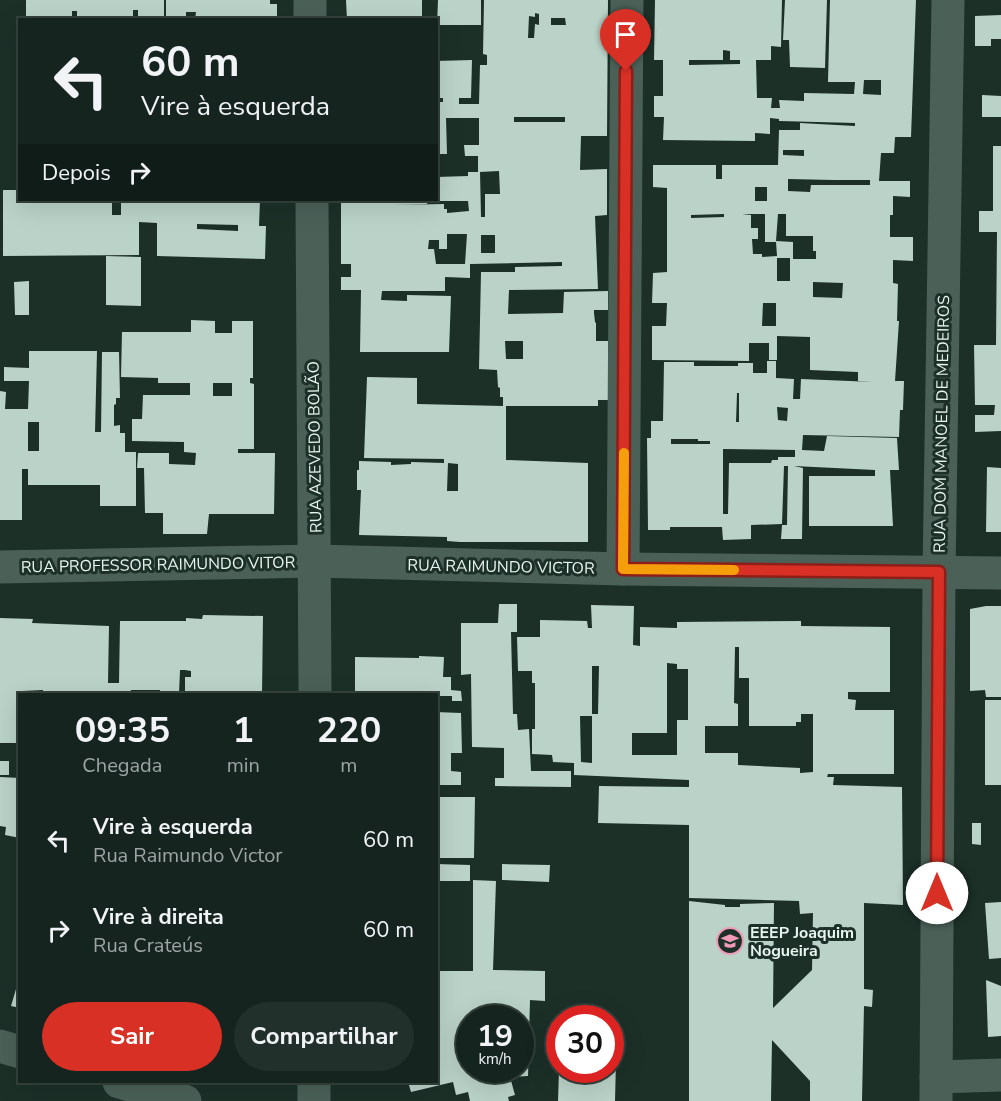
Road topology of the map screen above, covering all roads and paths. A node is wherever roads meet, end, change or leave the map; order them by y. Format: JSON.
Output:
{"nodes":[{"id":1,"x":310,"y":0,"type":"edge"},
{"id":2,"x":627,"y":0,"type":"edge"},
{"id":3,"x":948,"y":0,"type":"edge"},
{"id":4,"x":310,"y":18,"type":"edge"},
{"id":5,"x":312,"y":201,"type":"edge"},
{"id":6,"x":315,"y":561,"type":"junction"},
{"id":7,"x":0,"y":567,"type":"edge"},
{"id":8,"x":623,"y":569,"type":"junction"},
{"id":9,"x":939,"y":572,"type":"junction"},
{"id":10,"x":1001,"y":573,"type":"edge"},
{"id":11,"x":315,"y":693,"type":"edge"},
{"id":12,"x":0,"y":1047,"type":"edge"},
{"id":13,"x":18,"y":1052,"type":"edge"},
{"id":14,"x":1001,"y":1075,"type":"edge"},
{"id":15,"x":122,"y":1083,"type":"edge"},
{"id":16,"x":314,"y":1083,"type":"edge"},
{"id":17,"x":936,"y":1089,"type":"edge"},
{"id":18,"x":185,"y":1101,"type":"edge"},
{"id":19,"x":314,"y":1101,"type":"edge"}],
"edges":[{"from":1,"to":4,"type":"street"},
{"from":2,"to":8,"type":"street"},
{"from":3,"to":9,"type":"street","name":"RUA DOM MANOEL DE MEDEIROS"},
{"from":5,"to":6,"type":"street","name":"RUA AZEVEDO BOLÃO"},
{"from":6,"to":7,"type":"street","name":"RUA PROFESSOR RAIMUNDO VITOR"},
{"from":6,"to":8,"type":"street","name":"RUA RAIMUNDO VICTOR"},
{"from":6,"to":11,"type":"street","name":"RUA AZEVEDO BOLÃO"},
{"from":8,"to":9,"type":"street","name":"RUA RAIMUNDO VICTOR"},
{"from":9,"to":10,"type":"street"},
{"from":9,"to":17,"type":"street","name":"RUA DOM MANOEL DE MEDEIROS"},
{"from":12,"to":13,"type":"street"},
{"from":14,"to":17,"type":"street"},
{"from":15,"to":18,"type":"street"},
{"from":16,"to":19,"type":"street"}]}
